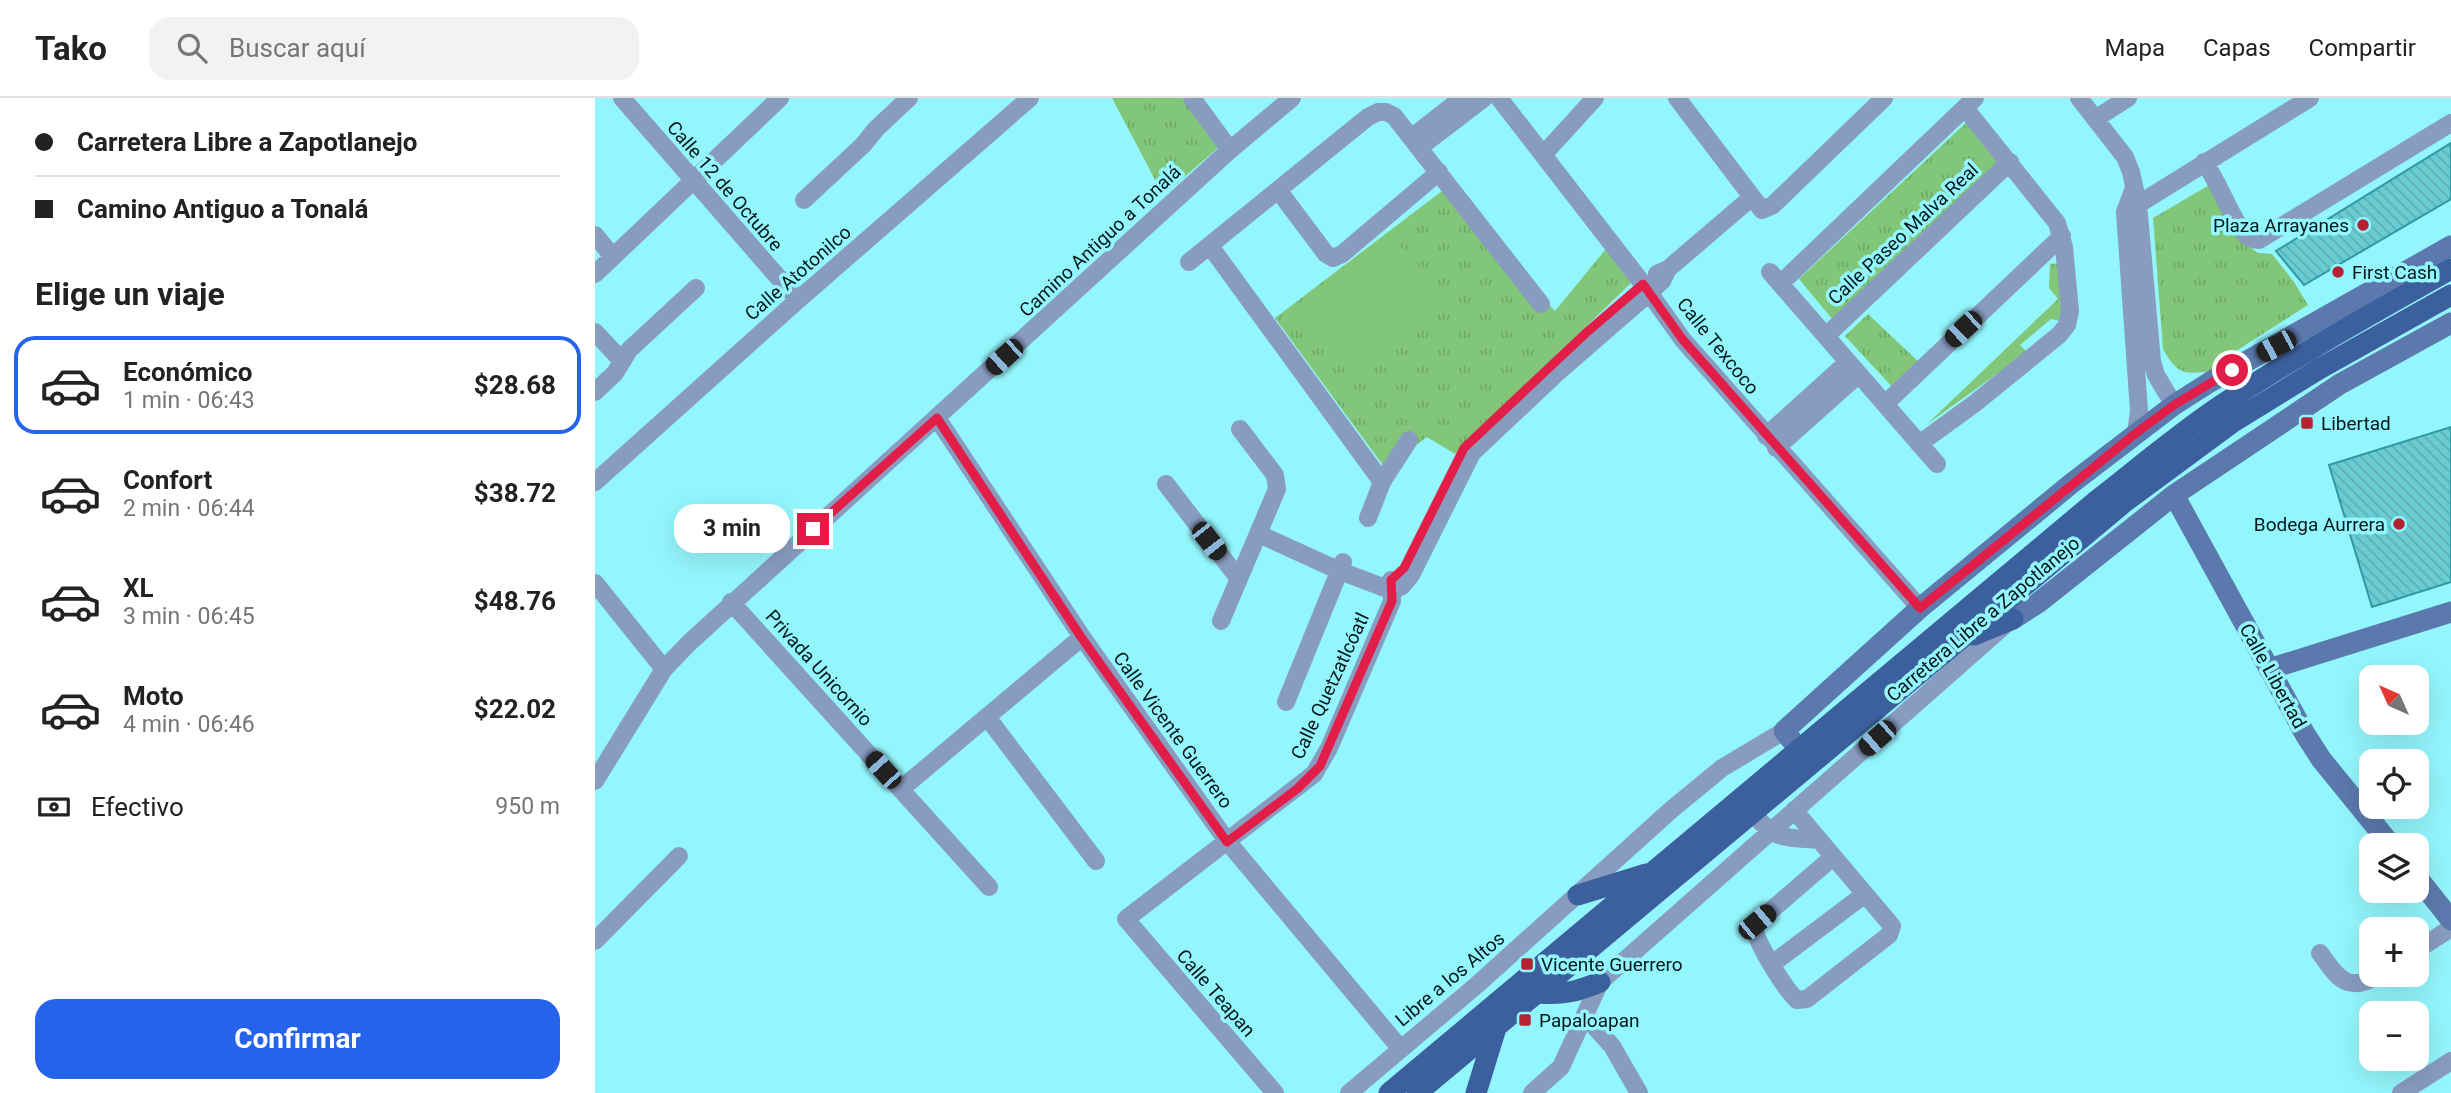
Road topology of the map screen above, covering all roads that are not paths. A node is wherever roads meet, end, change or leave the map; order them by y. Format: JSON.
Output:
{"nodes":[{"id":1,"x":622,"y":98,"type":"edge"},
{"id":2,"x":780,"y":98,"type":"edge"},
{"id":3,"x":908,"y":98,"type":"edge"},
{"id":4,"x":1030,"y":98,"type":"edge"},
{"id":5,"x":1292,"y":98,"type":"edge"},
{"id":6,"x":1462,"y":98,"type":"edge"},
{"id":7,"x":1485,"y":98,"type":"edge"},
{"id":8,"x":1499,"y":98,"type":"edge"},
{"id":9,"x":1595,"y":98,"type":"edge"},
{"id":10,"x":1677,"y":98,"type":"edge"},
{"id":11,"x":1857,"y":98,"type":"edge"},
{"id":12,"x":1884,"y":98,"type":"edge"},
{"id":13,"x":2079,"y":98,"type":"edge"},
{"id":14,"x":2129,"y":98,"type":"edge"},
{"id":15,"x":2310,"y":98,"type":"edge"},
{"id":16,"x":1197,"y":100,"type":"edge"},
{"id":17,"x":1970,"y":103,"type":"edge"},
{"id":18,"x":1869,"y":113,"type":"junction"},
{"id":19,"x":2095,"y":119,"type":"junction"},
{"id":20,"x":2451,"y":123,"type":"edge"},
{"id":21,"x":1415,"y":142,"type":"junction"},
{"id":22,"x":1230,"y":150,"type":"junction"},
{"id":23,"x":1543,"y":155,"type":"junction"},
{"id":24,"x":2010,"y":162,"type":"junction"},
{"id":25,"x":2204,"y":162,"type":"junction"},
{"id":26,"x":1439,"y":172,"type":"junction"},
{"id":27,"x":692,"y":181,"type":"junction"},
{"id":28,"x":1279,"y":190,"type":"junction"},
{"id":29,"x":1751,"y":198,"type":"junction"},
{"id":30,"x":804,"y":200,"type":"dead end"},
{"id":31,"x":2132,"y":201,"type":"junction"},
{"id":32,"x":595,"y":235,"type":"edge"},
{"id":33,"x":2062,"y":236,"type":"junction"},
{"id":34,"x":1210,"y":246,"type":"junction"},
{"id":35,"x":2451,"y":246,"type":"edge"},
{"id":36,"x":613,"y":257,"type":"junction"},
{"id":37,"x":1189,"y":262,"type":"dead end"},
{"id":38,"x":2451,"y":269,"type":"edge"},
{"id":39,"x":595,"y":274,"type":"edge"},
{"id":40,"x":696,"y":288,"type":"dead end"},
{"id":41,"x":1646,"y":288,"type":"junction"},
{"id":42,"x":2451,"y":295,"type":"edge"},
{"id":43,"x":797,"y":300,"type":"junction"},
{"id":44,"x":1541,"y":304,"type":"dead end"},
{"id":45,"x":2451,"y":323,"type":"edge"},
{"id":46,"x":595,"y":332,"type":"edge"},
{"id":47,"x":1826,"y":336,"type":"junction"},
{"id":48,"x":2309,"y":352,"type":"junction"},
{"id":49,"x":622,"y":361,"type":"junction"},
{"id":50,"x":1853,"y":368,"type":"junction"},
{"id":51,"x":2330,"y":390,"type":"junction"},
{"id":52,"x":595,"y":392,"type":"edge"},
{"id":53,"x":1885,"y":404,"type":"junction"},
{"id":54,"x":2174,"y":405,"type":"junction"},
{"id":55,"x":937,"y":418,"type":"junction"},
{"id":56,"x":1240,"y":429,"type":"dead end"},
{"id":57,"x":2136,"y":433,"type":"junction"},
{"id":58,"x":1409,"y":440,"type":"dead end"},
{"id":59,"x":1771,"y":442,"type":"junction"},
{"id":60,"x":1919,"y":444,"type":"junction"},
{"id":61,"x":1937,"y":464,"type":"dead end"},
{"id":62,"x":595,"y":482,"type":"edge"},
{"id":63,"x":1382,"y":482,"type":"junction"},
{"id":64,"x":1166,"y":484,"type":"dead end"},
{"id":65,"x":2174,"y":495,"type":"junction"},
{"id":66,"x":1368,"y":518,"type":"dead end"},
{"id":67,"x":1261,"y":529,"type":"junction"},
{"id":68,"x":1342,"y":566,"type":"junction"},
{"id":69,"x":1239,"y":579,"type":"junction"},
{"id":70,"x":595,"y":583,"type":"edge"},
{"id":71,"x":1392,"y":585,"type":"junction"},
{"id":72,"x":731,"y":603,"type":"junction"},
{"id":73,"x":1920,"y":608,"type":"junction"},
{"id":74,"x":2451,"y":612,"type":"edge"},
{"id":75,"x":2013,"y":619,"type":"junction"},
{"id":76,"x":1221,"y":621,"type":"dead end"},
{"id":77,"x":1081,"y":637,"type":"junction"},
{"id":78,"x":1953,"y":645,"type":"junction"},
{"id":79,"x":664,"y":669,"type":"junction"},
{"id":80,"x":2269,"y":669,"type":"junction"},
{"id":81,"x":1286,"y":702,"type":"dead end"},
{"id":82,"x":987,"y":717,"type":"junction"},
{"id":83,"x":1784,"y":731,"type":"junction"},
{"id":84,"x":1800,"y":750,"type":"junction"},
{"id":85,"x":595,"y":781,"type":"edge"},
{"id":86,"x":901,"y":789,"type":"junction"},
{"id":87,"x":1794,"y":810,"type":"junction"},
{"id":88,"x":1751,"y":812,"type":"junction"},
{"id":89,"x":1769,"y":832,"type":"junction"},
{"id":90,"x":2381,"y":833,"type":"edge"},
{"id":91,"x":1818,"y":840,"type":"junction"},
{"id":92,"x":1227,"y":842,"type":"junction"},
{"id":93,"x":679,"y":856,"type":"dead end"},
{"id":94,"x":1833,"y":857,"type":"junction"},
{"id":95,"x":1096,"y":861,"type":"dead end"},
{"id":96,"x":1655,"y":871,"type":"junction"},
{"id":97,"x":989,"y":887,"type":"dead end"},
{"id":98,"x":2429,"y":892,"type":"edge"},
{"id":99,"x":1865,"y":894,"type":"junction"},
{"id":100,"x":1578,"y":895,"type":"junction"},
{"id":101,"x":1126,"y":919,"type":"joint"},
{"id":102,"x":2451,"y":920,"type":"edge"},
{"id":103,"x":2451,"y":928,"type":"edge"},
{"id":104,"x":595,"y":942,"type":"edge"},
{"id":105,"x":2429,"y":942,"type":"edge"},
{"id":106,"x":2320,"y":953,"type":"dead end"},
{"id":107,"x":1772,"y":964,"type":"junction"},
{"id":108,"x":1600,"y":982,"type":"junction"},
{"id":109,"x":2359,"y":983,"type":"edge"},
{"id":110,"x":1478,"y":984,"type":"junction"},
{"id":111,"x":1538,"y":993,"type":"junction"},
{"id":112,"x":1585,"y":1016,"type":"junction"},
{"id":113,"x":1494,"y":1017,"type":"junction"},
{"id":114,"x":1400,"y":1048,"type":"junction"},
{"id":115,"x":2451,"y":1061,"type":"edge"},
{"id":116,"x":1275,"y":1093,"type":"edge"},
{"id":117,"x":1349,"y":1093,"type":"edge"},
{"id":118,"x":1389,"y":1093,"type":"edge"},
{"id":119,"x":1417,"y":1093,"type":"edge"},
{"id":120,"x":1476,"y":1093,"type":"edge"},
{"id":121,"x":1532,"y":1093,"type":"edge"},
{"id":122,"x":1639,"y":1093,"type":"edge"},
{"id":123,"x":2401,"y":1093,"type":"edge"}],
"edges":[{"from":1,"to":27,"type":"street","name":"Calle 12 de Octubre"},
{"from":2,"to":27,"type":"street"},
{"from":3,"to":30,"type":"street"},
{"from":4,"to":43,"type":"street","name":"Calle Atotonilco"},
{"from":5,"to":22,"type":"street","name":"Camino Antiguo a Tonalá"},
{"from":6,"to":21,"type":"street"},
{"from":7,"to":21,"type":"street"},
{"from":8,"to":23,"type":"street","name":"Calle Texcoco"},
{"from":9,"to":23,"type":"street"},
{"from":10,"to":29,"type":"street"},
{"from":11,"to":18,"type":"street"},
{"from":12,"to":18,"type":"street"},
{"from":13,"to":19,"type":"street"},
{"from":14,"to":19,"type":"street"},
{"from":15,"to":25,"type":"street"},
{"from":16,"to":22,"type":"street"},
{"from":17,"to":24,"type":"street","name":"Calle Paseo Malva Real"},
{"from":17,"to":47,"type":"street","name":"Calle Paseo Malva Real"},
{"from":18,"to":29,"type":"street"},
{"from":19,"to":31,"type":"street"},
{"from":20,"to":25,"type":"street"},
{"from":21,"to":26,"type":"street"},
{"from":21,"to":28,"type":"street"},
{"from":22,"to":55,"type":"street","name":"Camino Antiguo a Tonalá"},
{"from":23,"to":41,"type":"street","name":"Calle Texcoco"},
{"from":24,"to":33,"type":"street","name":"Calle Paseo Malva Real"},
{"from":24,"to":47,"type":"street","name":"Calle Paseo Malva Real"},
{"from":25,"to":31,"type":"street"},
{"from":26,"to":28,"type":"street"},
{"from":26,"to":44,"type":"street"},
{"from":27,"to":36,"type":"street"},
{"from":27,"to":43,"type":"street","name":"Calle 12 de Octubre"},
{"from":28,"to":34,"type":"street"},
{"from":29,"to":41,"type":"street","name":"Calle Quetzatlcóatl"},
{"from":31,"to":54,"type":"street"},
{"from":31,"to":57,"type":"street"},
{"from":32,"to":36,"type":"street"},
{"from":33,"to":53,"type":"street"},
{"from":33,"to":60,"type":"street","name":"Calle Paseo Malva Real"},
{"from":34,"to":37,"type":"street"},
{"from":34,"to":63,"type":"street"},
{"from":35,"to":48,"type":"street","name":"Carretera Libre a Zapotlanejo"},
{"from":36,"to":39,"type":"street"},
{"from":38,"to":48,"type":"main road","name":"Carretera Libre a Zapotlanejo"},
{"from":40,"to":49,"type":"street"},
{"from":41,"to":59,"type":"street","name":"Calle Texcoco"},
{"from":41,"to":71,"type":"street","name":"Calle Quetzatlcóatl"},
{"from":42,"to":48,"type":"main road","name":"Carretera Libre a Zapotlanejo"},
{"from":43,"to":62,"type":"street","name":"Calle Atotonilco"},
{"from":45,"to":51,"type":"street","name":"Carretera Libre a Zapotlanejo"},
{"from":46,"to":49,"type":"street"},
{"from":47,"to":50,"type":"street","name":"Calle Paseo Malva Real"},
{"from":48,"to":51,"type":"street"},
{"from":48,"to":54,"type":"street","name":"Carretera Libre a Zapotlanejo"},
{"from":48,"to":78,"type":"main road","name":"Carretera Libre a Zapotlanejo"},
{"from":48,"to":84,"type":"main road","name":"Carretera Libre a Zapotlanejo"},
{"from":49,"to":52,"type":"street"},
{"from":50,"to":53,"type":"street","name":"Calle Paseo Malva Real"},
{"from":50,"to":59,"type":"street"},
{"from":51,"to":65,"type":"street","name":"Carretera Libre a Zapotlanejo"},
{"from":53,"to":60,"type":"street","name":"Calle Paseo Malva Real"},
{"from":54,"to":57,"type":"street","name":"Carretera Libre a Zapotlanejo"},
{"from":55,"to":72,"type":"street","name":"Camino Antiguo a Tonalá"},
{"from":55,"to":77,"type":"street","name":"Calle Vicente Guerrero"},
{"from":56,"to":67,"type":"street"},
{"from":57,"to":73,"type":"street","name":"Carretera Libre a Zapotlanejo"},
{"from":58,"to":63,"type":"street"},
{"from":59,"to":73,"type":"street","name":"Calle Texcoco"},
{"from":60,"to":61,"type":"street","name":"Calle Paseo Malva Real"},
{"from":63,"to":66,"type":"street"},
{"from":64,"to":69,"type":"street"},
{"from":65,"to":75,"type":"street","name":"Carretera Libre a Zapotlanejo"},
{"from":65,"to":80,"type":"street","name":"Calle Libertad"},
{"from":67,"to":68,"type":"street"},
{"from":67,"to":69,"type":"street"},
{"from":68,"to":71,"type":"street"},
{"from":68,"to":81,"type":"street"},
{"from":69,"to":76,"type":"street"},
{"from":70,"to":79,"type":"street"},
{"from":71,"to":92,"type":"street","name":"Calle Quetzatlcóatl"},
{"from":72,"to":79,"type":"street","name":"Camino Antiguo a Tonalá"},
{"from":72,"to":86,"type":"street","name":"Privada Unicornio"},
{"from":73,"to":83,"type":"street","name":"Carretera Libre a Zapotlanejo"},
{"from":74,"to":80,"type":"street"},
{"from":75,"to":78,"type":"main road"},
{"from":75,"to":87,"type":"street"},
{"from":77,"to":82,"type":"street"},
{"from":77,"to":92,"type":"street","name":"Calle Vicente Guerrero"},
{"from":78,"to":88,"type":"main road","name":"Carretera Libre a Zapotlanejo"},
{"from":79,"to":85,"type":"street","name":"Camino Antiguo a Tonalá"},
{"from":80,"to":90,"type":"street","name":"Calle Libertad"},
{"from":82,"to":86,"type":"street"},
{"from":82,"to":95,"type":"street"},
{"from":83,"to":84,"type":"street"},
{"from":83,"to":100,"type":"street","name":"Libre a los Altos"},
{"from":84,"to":96,"type":"main road","name":"Carretera Libre a Zapotlanejo"},
{"from":86,"to":97,"type":"street","name":"Privada Unicornio"},
{"from":87,"to":89,"type":"street"},
{"from":87,"to":91,"type":"street"},
{"from":88,"to":89,"type":"street"},
{"from":88,"to":111,"type":"main road","name":"Carretera Libre a Zapotlanejo"},
{"from":89,"to":91,"type":"street"},
{"from":89,"to":108,"type":"street"},
{"from":91,"to":94,"type":"street"},
{"from":92,"to":101,"type":"street","name":"Calle Quetzatlcóatl"},
{"from":92,"to":114,"type":"street","name":"Calle Vicente Guerrero"},
{"from":93,"to":104,"type":"street"},
{"from":94,"to":99,"type":"street"},
{"from":94,"to":107,"type":"street"},
{"from":96,"to":100,"type":"main road"},
{"from":96,"to":113,"type":"main road","name":"Carretera Libre a Zapotlanejo"},
{"from":98,"to":102,"type":"street"},
{"from":99,"to":107,"type":"street"},
{"from":99,"to":107,"type":"street"},
{"from":100,"to":110,"type":"street","name":"Libre a los Altos"},
{"from":101,"to":116,"type":"street","name":"Calle Teapan"},
{"from":103,"to":105,"type":"street"},
{"from":106,"to":109,"type":"street"},
{"from":108,"to":111,"type":"main road"},
{"from":108,"to":112,"type":"street"},
{"from":110,"to":113,"type":"street"},
{"from":110,"to":114,"type":"street","name":"Libre a los Altos"},
{"from":111,"to":113,"type":"main road","name":"Carretera Libre a Zapotlanejo"},
{"from":112,"to":121,"type":"street"},
{"from":112,"to":122,"type":"street"},
{"from":113,"to":118,"type":"main road","name":"Carretera Libre a Zapotlanejo"},
{"from":113,"to":119,"type":"main road","name":"Carretera Libre a Zapotlanejo"},
{"from":113,"to":120,"type":"main road"},
{"from":114,"to":117,"type":"street","name":"Libre a los Altos"},
{"from":115,"to":123,"type":"street"}]}
